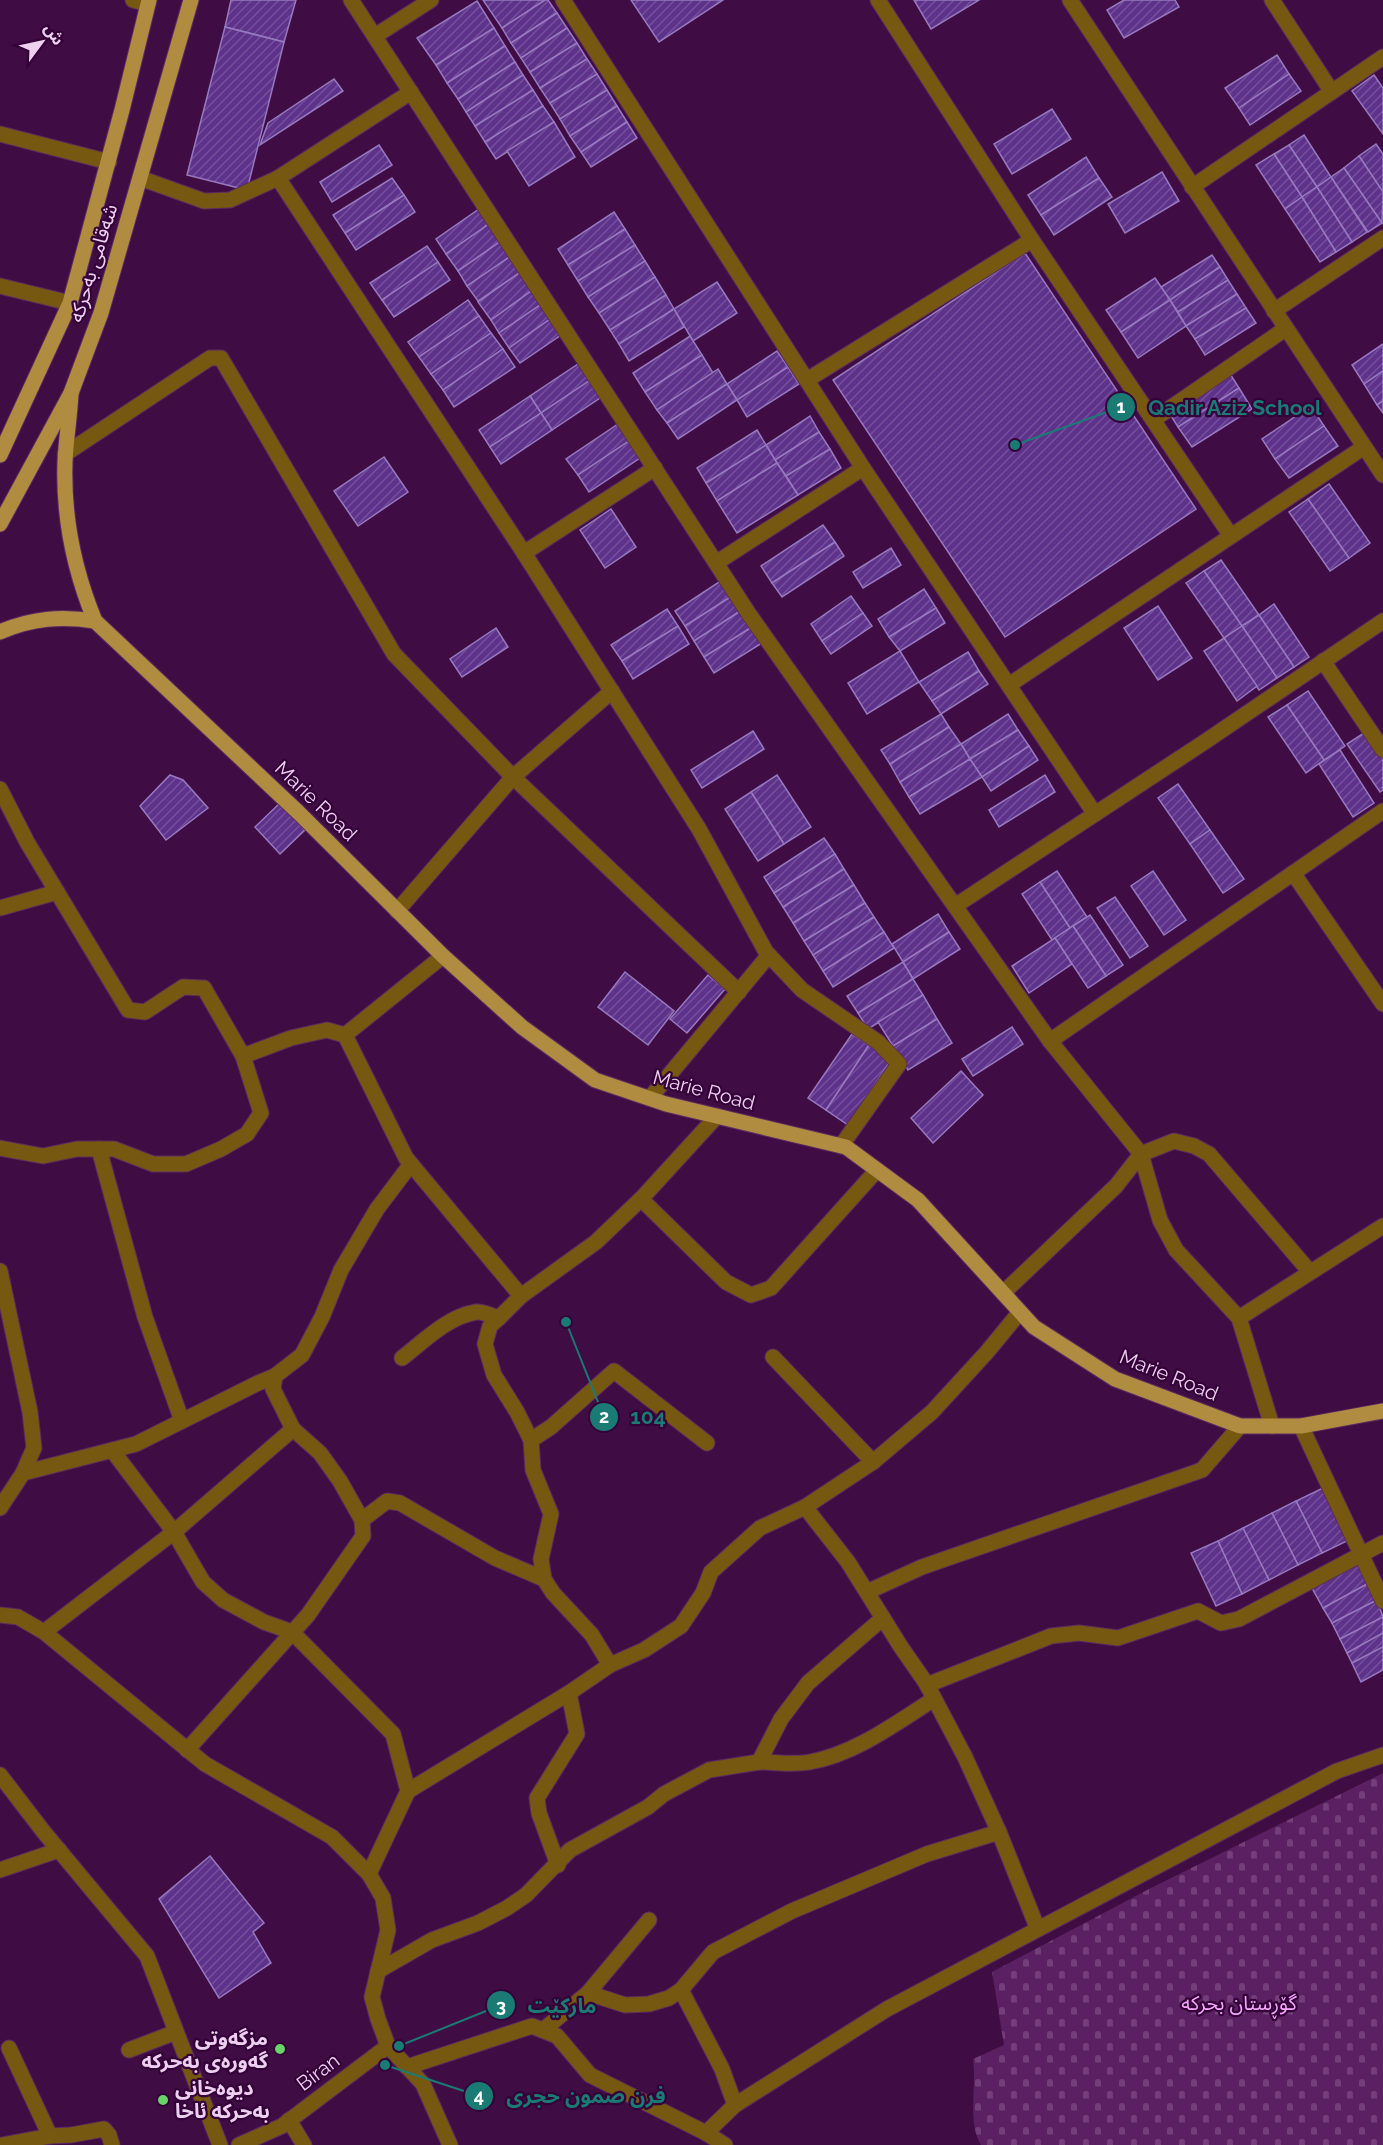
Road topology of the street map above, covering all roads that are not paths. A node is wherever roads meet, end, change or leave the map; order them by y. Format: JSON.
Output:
{"nodes":[{"id":1,"x":133,"y":0,"type":"edge"},
{"id":2,"x":191,"y":0,"type":"edge"},
{"id":3,"x":351,"y":0,"type":"edge"},
{"id":4,"x":431,"y":0,"type":"edge"},
{"id":5,"x":563,"y":0,"type":"edge"},
{"id":6,"x":878,"y":0,"type":"edge"},
{"id":7,"x":1070,"y":0,"type":"edge"},
{"id":8,"x":1272,"y":0,"type":"edge"},
{"id":9,"x":149,"y":2,"type":"edge"},
{"id":10,"x":375,"y":36,"type":"junction"},
{"id":11,"x":1383,"y":57,"type":"edge"},
{"id":12,"x":411,"y":92,"type":"junction"},
{"id":13,"x":1332,"y":92,"type":"junction"},
{"id":14,"x":0,"y":134,"type":"edge"},
{"id":15,"x":109,"y":162,"type":"junction"},
{"id":16,"x":140,"y":178,"type":"junction"},
{"id":17,"x":278,"y":178,"type":"junction"},
{"id":18,"x":1191,"y":187,"type":"junction"},
{"id":19,"x":1383,"y":238,"type":"edge"},
{"id":20,"x":1032,"y":240,"type":"junction"},
{"id":21,"x":0,"y":286,"type":"edge"},
{"id":22,"x":70,"y":303,"type":"junction"},
{"id":23,"x":1274,"y":311,"type":"junction"},
{"id":24,"x":1286,"y":329,"type":"junction"},
{"id":25,"x":807,"y":380,"type":"junction"},
{"id":26,"x":71,"y":393,"type":"junction"},
{"id":27,"x":1153,"y":420,"type":"junction"},
{"id":28,"x":1364,"y":447,"type":"junction"},
{"id":29,"x":66,"y":454,"type":"junction"},
{"id":30,"x":0,"y":455,"type":"edge"},
{"id":31,"x":655,"y":468,"type":"junction"},
{"id":32,"x":863,"y":468,"type":"junction"},
{"id":33,"x":1383,"y":475,"type":"edge"},
{"id":34,"x":0,"y":524,"type":"edge"},
{"id":35,"x":1231,"y":536,"type":"junction"},
{"id":36,"x":525,"y":553,"type":"junction"},
{"id":37,"x":716,"y":563,"type":"junction"},
{"id":38,"x":95,"y":621,"type":"junction"},
{"id":39,"x":1383,"y":621,"type":"edge"},
{"id":40,"x":0,"y":632,"type":"edge"},
{"id":41,"x":1323,"y":661,"type":"junction"},
{"id":42,"x":1009,"y":685,"type":"junction"},
{"id":43,"x":612,"y":691,"type":"junction"},
{"id":44,"x":1383,"y":750,"type":"edge"},
{"id":45,"x":513,"y":777,"type":"junction"},
{"id":46,"x":0,"y":789,"type":"edge"},
{"id":47,"x":1383,"y":811,"type":"edge"},
{"id":48,"x":1095,"y":814,"type":"junction"},
{"id":49,"x":1293,"y":873,"type":"junction"},
{"id":50,"x":57,"y":892,"type":"junction"},
{"id":51,"x":955,"y":906,"type":"junction"},
{"id":52,"x":0,"y":908,"type":"edge"},
{"id":53,"x":397,"y":911,"type":"junction"},
{"id":54,"x":769,"y":955,"type":"junction"},
{"id":55,"x":443,"y":956,"type":"junction"},
{"id":56,"x":739,"y":992,"type":"junction"},
{"id":57,"x":1383,"y":1004,"type":"edge"},
{"id":58,"x":345,"y":1035,"type":"junction"},
{"id":59,"x":1050,"y":1041,"type":"junction"},
{"id":60,"x":243,"y":1056,"type":"junction"},
{"id":61,"x":650,"y":1098,"type":"junction"},
{"id":62,"x":717,"y":1116,"type":"junction"},
{"id":63,"x":841,"y":1146,"type":"junction"},
{"id":64,"x":0,"y":1148,"type":"edge"},
{"id":65,"x":99,"y":1149,"type":"junction"},
{"id":66,"x":1141,"y":1154,"type":"junction"},
{"id":67,"x":411,"y":1164,"type":"junction"},
{"id":68,"x":877,"y":1170,"type":"junction"},
{"id":69,"x":641,"y":1198,"type":"junction"},
{"id":70,"x":1383,"y":1226,"type":"edge"},
{"id":71,"x":0,"y":1271,"type":"edge"},
{"id":72,"x":1310,"y":1272,"type":"junction"},
{"id":73,"x":1003,"y":1293,"type":"junction"},
{"id":74,"x":521,"y":1296,"type":"junction"},
{"id":75,"x":3,"y":1299,"type":"edge"},
{"id":76,"x":1020,"y":1311,"type":"junction"},
{"id":77,"x":499,"y":1318,"type":"junction"},
{"id":78,"x":1239,"y":1318,"type":"junction"},
{"id":79,"x":773,"y":1357,"type":"dead end"},
{"id":80,"x":402,"y":1358,"type":"dead end"},
{"id":81,"x":274,"y":1376,"type":"junction"},
{"id":82,"x":1383,"y":1411,"type":"edge"},
{"id":83,"x":182,"y":1421,"type":"junction"},
{"id":84,"x":1240,"y":1426,"type":"junction"},
{"id":85,"x":1272,"y":1426,"type":"junction"},
{"id":86,"x":1301,"y":1426,"type":"junction"},
{"id":87,"x":293,"y":1429,"type":"junction"},
{"id":88,"x":531,"y":1440,"type":"junction"},
{"id":89,"x":707,"y":1443,"type":"dead end"},
{"id":90,"x":112,"y":1450,"type":"junction"},
{"id":91,"x":873,"y":1462,"type":"junction"},
{"id":92,"x":22,"y":1473,"type":"junction"},
{"id":93,"x":805,"y":1507,"type":"junction"},
{"id":94,"x":0,"y":1508,"type":"edge"},
{"id":95,"x":362,"y":1520,"type":"junction"},
{"id":96,"x":174,"y":1532,"type":"junction"},
{"id":97,"x":1383,"y":1543,"type":"edge"},
{"id":98,"x":1362,"y":1556,"type":"junction"},
{"id":99,"x":544,"y":1579,"type":"junction"},
{"id":100,"x":867,"y":1592,"type":"junction"},
{"id":101,"x":1383,"y":1601,"type":"edge"},
{"id":102,"x":0,"y":1615,"type":"edge"},
{"id":103,"x":882,"y":1618,"type":"junction"},
{"id":104,"x":45,"y":1632,"type":"junction"},
{"id":105,"x":292,"y":1632,"type":"junction"},
{"id":106,"x":610,"y":1665,"type":"junction"},
{"id":107,"x":931,"y":1692,"type":"junction"},
{"id":108,"x":570,"y":1693,"type":"junction"},
{"id":109,"x":187,"y":1750,"type":"junction"},
{"id":110,"x":1383,"y":1755,"type":"edge"},
{"id":111,"x":759,"y":1762,"type":"junction"},
{"id":112,"x":0,"y":1774,"type":"edge"},
{"id":113,"x":408,"y":1791,"type":"junction"},
{"id":114,"x":999,"y":1832,"type":"junction"},
{"id":115,"x":59,"y":1850,"type":"junction"},
{"id":116,"x":558,"y":1865,"type":"junction"},
{"id":117,"x":0,"y":1870,"type":"edge"},
{"id":118,"x":369,"y":1874,"type":"junction"},
{"id":119,"x":649,"y":1920,"type":"dead end"},
{"id":120,"x":1037,"y":1927,"type":"junction"},
{"id":121,"x":378,"y":1971,"type":"junction"},
{"id":122,"x":681,"y":1990,"type":"junction"},
{"id":123,"x":588,"y":1993,"type":"junction"},
{"id":124,"x":543,"y":2030,"type":"junction"},
{"id":125,"x":176,"y":2032,"type":"junction"},
{"id":126,"x":388,"y":2046,"type":"junction"},
{"id":127,"x":9,"y":2048,"type":"dead end"},
{"id":128,"x":129,"y":2050,"type":"dead end"},
{"id":129,"x":407,"y":2067,"type":"junction"},
{"id":130,"x":735,"y":2105,"type":"junction"},
{"id":131,"x":289,"y":2120,"type":"junction"},
{"id":132,"x":706,"y":2133,"type":"junction"},
{"id":133,"x":50,"y":2136,"type":"junction"},
{"id":134,"x":2,"y":2145,"type":"edge"},
{"id":135,"x":112,"y":2145,"type":"edge"},
{"id":136,"x":220,"y":2145,"type":"edge"},
{"id":137,"x":239,"y":2145,"type":"edge"},
{"id":138,"x":304,"y":2145,"type":"edge"},
{"id":139,"x":450,"y":2145,"type":"edge"},
{"id":140,"x":725,"y":2145,"type":"edge"}],
"edges":[{"from":1,"to":9,"type":"street"},
{"from":2,"to":16,"type":"main road","name":"شەقامی بەحرکە"},
{"from":3,"to":10,"type":"street"},
{"from":4,"to":10,"type":"street"},
{"from":5,"to":25,"type":"street"},
{"from":6,"to":20,"type":"street"},
{"from":7,"to":18,"type":"street"},
{"from":8,"to":13,"type":"street"},
{"from":9,"to":15,"type":"main road","name":"شەقامی بەحرکە"},
{"from":10,"to":12,"type":"street"},
{"from":11,"to":13,"type":"street"},
{"from":12,"to":17,"type":"street"},
{"from":12,"to":31,"type":"street"},
{"from":13,"to":18,"type":"street"},
{"from":14,"to":15,"type":"street"},
{"from":15,"to":22,"type":"main road","name":"شەقامی بەحرکە"},
{"from":16,"to":17,"type":"street"},
{"from":16,"to":26,"type":"main road","name":"شەقامی بەحرکە"},
{"from":17,"to":36,"type":"street"},
{"from":18,"to":23,"type":"street"},
{"from":19,"to":23,"type":"street"},
{"from":20,"to":25,"type":"street"},
{"from":20,"to":27,"type":"street"},
{"from":21,"to":22,"type":"street"},
{"from":22,"to":30,"type":"main road","name":"شەقامی بەحرکە"},
{"from":23,"to":24,"type":"street"},
{"from":24,"to":27,"type":"street"},
{"from":24,"to":28,"type":"street"},
{"from":25,"to":32,"type":"street"},
{"from":26,"to":29,"type":"main road"},
{"from":26,"to":34,"type":"main road","name":"شەقامی بەحرکە"},
{"from":27,"to":35,"type":"street"},
{"from":28,"to":33,"type":"street"},
{"from":28,"to":35,"type":"street"},
{"from":29,"to":38,"type":"main road"},
{"from":29,"to":45,"type":"street"},
{"from":31,"to":36,"type":"street"},
{"from":31,"to":37,"type":"street"},
{"from":32,"to":37,"type":"street"},
{"from":32,"to":42,"type":"street"},
{"from":35,"to":42,"type":"street"},
{"from":36,"to":43,"type":"street"},
{"from":37,"to":51,"type":"street"},
{"from":38,"to":40,"type":"main road"},
{"from":38,"to":53,"type":"main road","name":"Marie Road"},
{"from":39,"to":41,"type":"street"},
{"from":41,"to":44,"type":"street"},
{"from":41,"to":48,"type":"street"},
{"from":42,"to":48,"type":"street"},
{"from":43,"to":45,"type":"street"},
{"from":43,"to":54,"type":"street"},
{"from":45,"to":53,"type":"street"},
{"from":45,"to":56,"type":"street"},
{"from":46,"to":50,"type":"street"},
{"from":47,"to":49,"type":"street"},
{"from":48,"to":51,"type":"street"},
{"from":49,"to":57,"type":"street"},
{"from":49,"to":59,"type":"street"},
{"from":50,"to":52,"type":"street"},
{"from":50,"to":60,"type":"street"},
{"from":51,"to":59,"type":"street"},
{"from":53,"to":55,"type":"main road","name":"Marie Road"},
{"from":54,"to":56,"type":"street"},
{"from":54,"to":63,"type":"street"},
{"from":55,"to":58,"type":"street"},
{"from":55,"to":61,"type":"main road","name":"Marie Road"},
{"from":56,"to":61,"type":"street"},
{"from":58,"to":60,"type":"street"},
{"from":58,"to":67,"type":"street"},
{"from":59,"to":66,"type":"street"},
{"from":60,"to":65,"type":"street"},
{"from":61,"to":62,"type":"main road","name":"Marie Road"},
{"from":62,"to":63,"type":"main road","name":"Marie Road"},
{"from":62,"to":69,"type":"street"},
{"from":63,"to":68,"type":"main road","name":"Marie Road"},
{"from":64,"to":65,"type":"street"},
{"from":65,"to":83,"type":"street"},
{"from":66,"to":72,"type":"street"},
{"from":66,"to":73,"type":"street"},
{"from":66,"to":78,"type":"street"},
{"from":67,"to":74,"type":"street"},
{"from":67,"to":81,"type":"street"},
{"from":68,"to":69,"type":"street"},
{"from":68,"to":73,"type":"main road","name":"Marie Road"},
{"from":69,"to":74,"type":"street"},
{"from":70,"to":72,"type":"street"},
{"from":71,"to":75,"type":"street"},
{"from":72,"to":78,"type":"street"},
{"from":73,"to":76,"type":"main road","name":"Marie Road"},
{"from":74,"to":77,"type":"street"},
{"from":75,"to":92,"type":"street"},
{"from":76,"to":84,"type":"main road","name":"Marie Road"},
{"from":76,"to":91,"type":"street"},
{"from":77,"to":80,"type":"street"},
{"from":77,"to":88,"type":"street"},
{"from":78,"to":85,"type":"street"},
{"from":79,"to":91,"type":"street"},
{"from":81,"to":83,"type":"street"},
{"from":81,"to":87,"type":"street"},
{"from":82,"to":86,"type":"main road","name":"Marie Road"},
{"from":83,"to":90,"type":"street"},
{"from":84,"to":85,"type":"main road","name":"Marie Road"},
{"from":84,"to":100,"type":"street"},
{"from":85,"to":86,"type":"main road","name":"Marie Road"},
{"from":86,"to":98,"type":"street"},
{"from":87,"to":95,"type":"street"},
{"from":87,"to":96,"type":"street"},
{"from":88,"to":89,"type":"street"},
{"from":88,"to":99,"type":"street"},
{"from":90,"to":92,"type":"street"},
{"from":90,"to":96,"type":"street"},
{"from":91,"to":93,"type":"street"},
{"from":92,"to":94,"type":"street"},
{"from":93,"to":100,"type":"street"},
{"from":93,"to":106,"type":"street"},
{"from":95,"to":99,"type":"street"},
{"from":95,"to":105,"type":"street"},
{"from":96,"to":104,"type":"street"},
{"from":96,"to":105,"type":"street"},
{"from":97,"to":98,"type":"street"},
{"from":98,"to":101,"type":"street"},
{"from":98,"to":107,"type":"street"},
{"from":99,"to":106,"type":"street"},
{"from":100,"to":103,"type":"street"},
{"from":102,"to":104,"type":"street"},
{"from":103,"to":107,"type":"street"},
{"from":103,"to":111,"type":"street"},
{"from":104,"to":109,"type":"street"},
{"from":105,"to":109,"type":"street"},
{"from":105,"to":113,"type":"street"},
{"from":106,"to":108,"type":"street"},
{"from":107,"to":111,"type":"street"},
{"from":107,"to":114,"type":"street"},
{"from":108,"to":113,"type":"street"},
{"from":108,"to":116,"type":"street"},
{"from":109,"to":118,"type":"street"},
{"from":110,"to":120,"type":"street"},
{"from":111,"to":116,"type":"street"},
{"from":112,"to":115,"type":"street"},
{"from":113,"to":118,"type":"street"},
{"from":114,"to":120,"type":"street"},
{"from":114,"to":122,"type":"street"},
{"from":115,"to":117,"type":"street"},
{"from":115,"to":125,"type":"street"},
{"from":116,"to":121,"type":"street"},
{"from":118,"to":121,"type":"street"},
{"from":119,"to":123,"type":"street"},
{"from":120,"to":130,"type":"street"},
{"from":121,"to":126,"type":"street"},
{"from":122,"to":123,"type":"street"},
{"from":122,"to":130,"type":"street"},
{"from":123,"to":124,"type":"street"},
{"from":124,"to":129,"type":"street"},
{"from":124,"to":132,"type":"street"},
{"from":125,"to":128,"type":"street"},
{"from":125,"to":136,"type":"street"},
{"from":126,"to":129,"type":"street"},
{"from":126,"to":131,"type":"street","name":"Biran"},
{"from":127,"to":133,"type":"street"},
{"from":129,"to":139,"type":"street"},
{"from":130,"to":132,"type":"street"},
{"from":131,"to":137,"type":"street","name":"Biran"},
{"from":131,"to":138,"type":"street"},
{"from":132,"to":140,"type":"street"},
{"from":133,"to":134,"type":"street"},
{"from":133,"to":135,"type":"street"}]}
